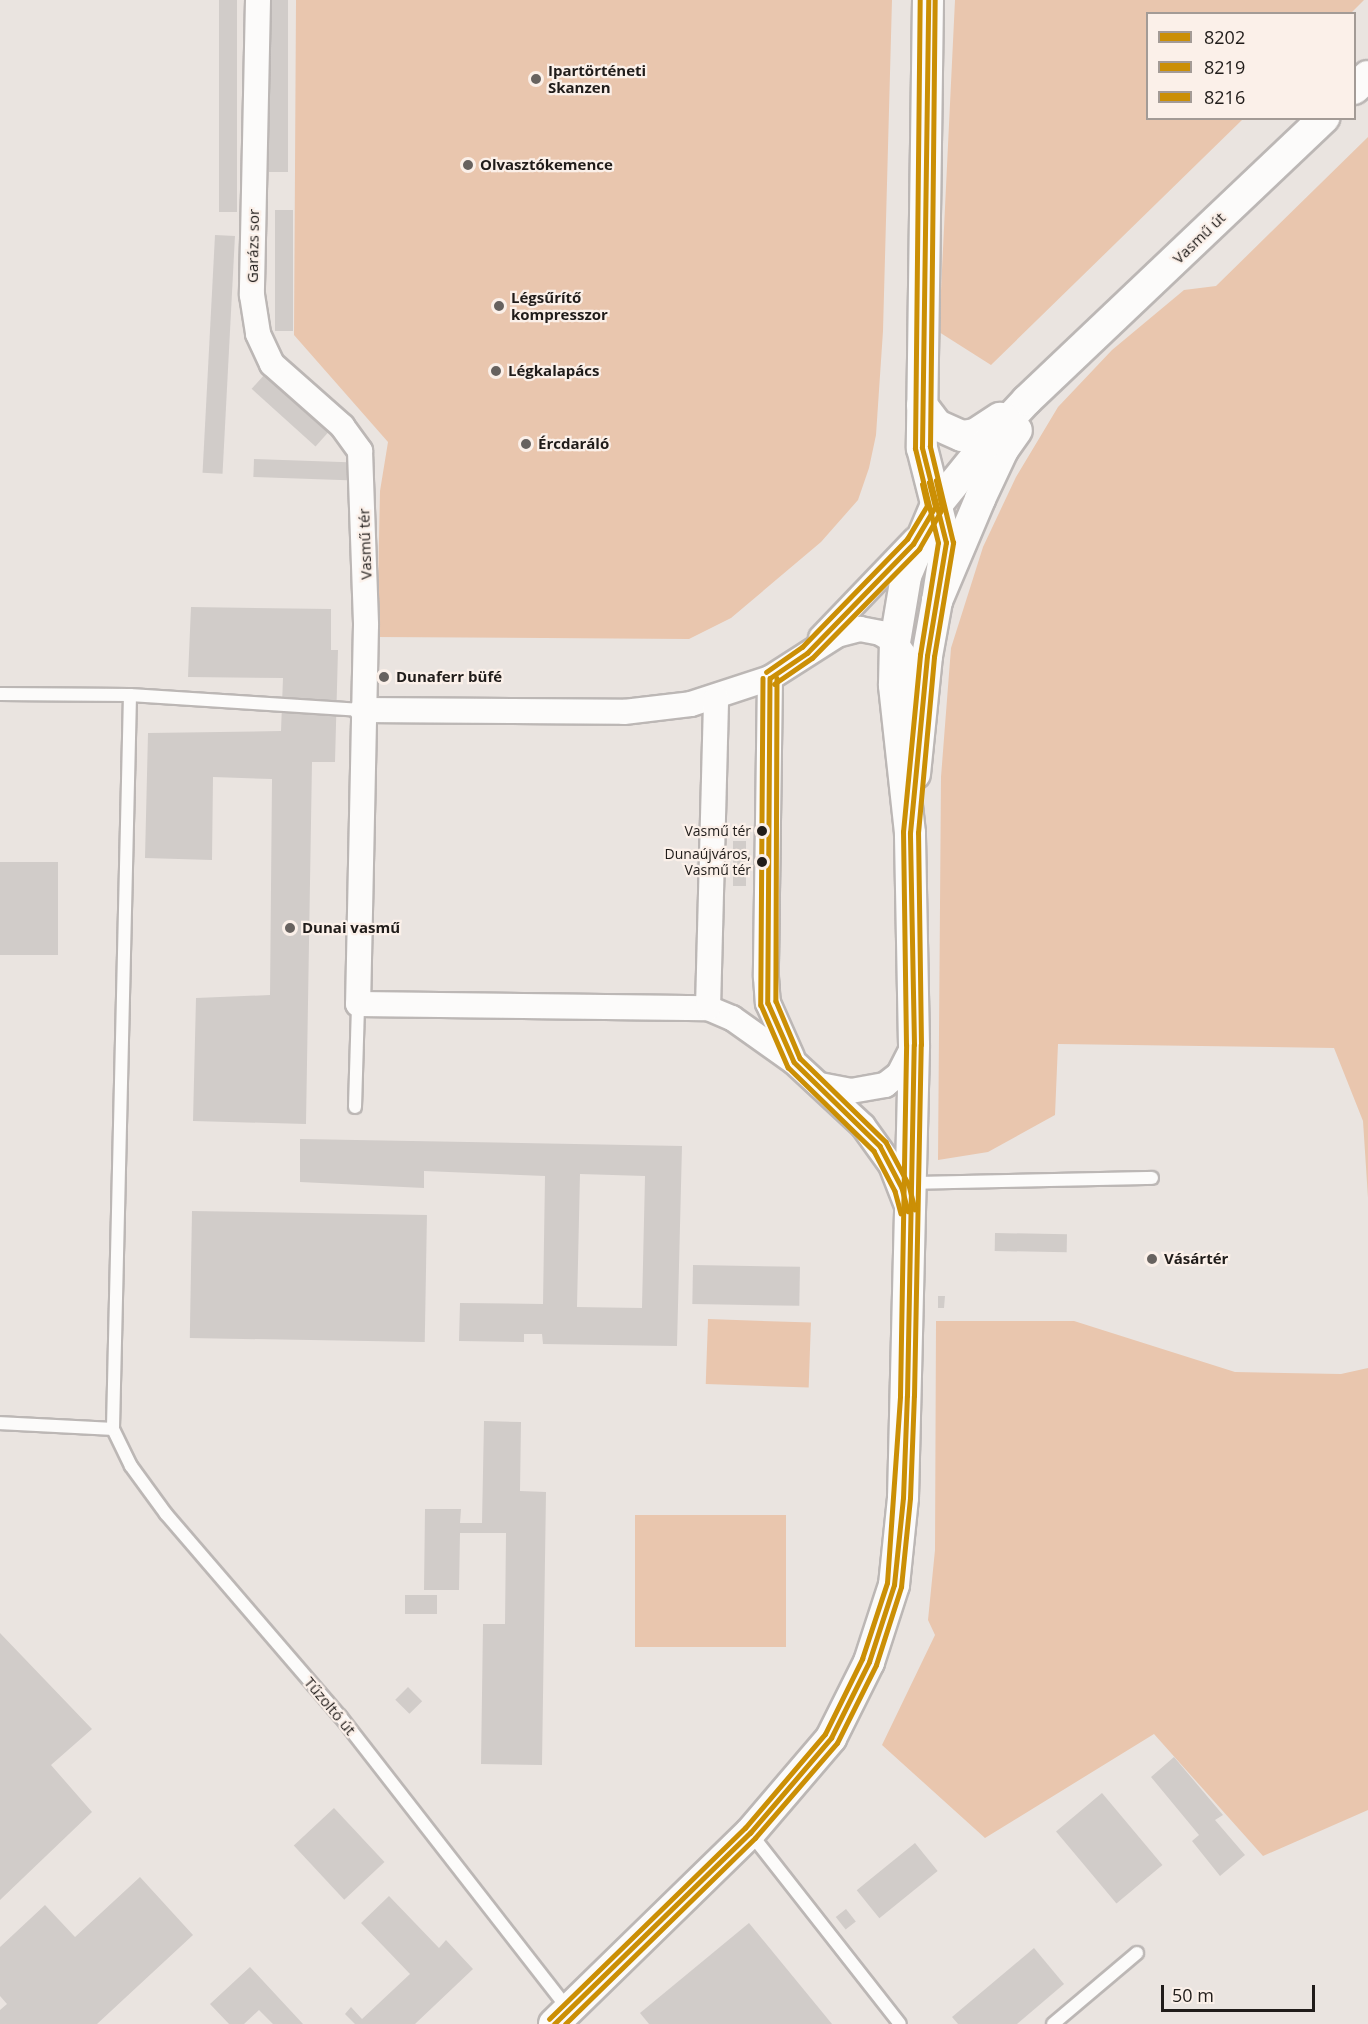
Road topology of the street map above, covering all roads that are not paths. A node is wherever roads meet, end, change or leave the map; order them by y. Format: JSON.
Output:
{"nodes":[{"id":1,"x":258,"y":0,"type":"edge"},
{"id":2,"x":928,"y":0,"type":"edge"},
{"id":3,"x":1368,"y":76,"type":"edge"},
{"id":4,"x":1356,"y":87,"type":"edge"},
{"id":5,"x":1322,"y":120,"type":"edge"},
{"id":6,"x":1074,"y":357,"type":"junction"},
{"id":7,"x":1027,"y":400,"type":"junction"},
{"id":8,"x":922,"y":405,"type":"junction"},
{"id":9,"x":360,"y":451,"type":"joint"},
{"id":10,"x":935,"y":507,"type":"junction"},
{"id":11,"x":937,"y":601,"type":"junction"},
{"id":12,"x":895,"y":642,"type":"junction"},
{"id":13,"x":807,"y":653,"type":"junction"},
{"id":14,"x":770,"y":678,"type":"junction"},
{"id":15,"x":0,"y":694,"type":"edge"},
{"id":16,"x":130,"y":695,"type":"junction"},
{"id":17,"x":716,"y":698,"type":"junction"},
{"id":18,"x":362,"y":710,"type":"junction"},
{"id":19,"x":919,"y":736,"type":"junction"},
{"id":20,"x":910,"y":833,"type":"junction"},
{"id":21,"x":358,"y":1004,"type":"junction"},
{"id":22,"x":708,"y":1008,"type":"junction"},
{"id":23,"x":914,"y":1045,"type":"junction"},
{"id":24,"x":794,"y":1062,"type":"junction"},
{"id":25,"x":820,"y":1084,"type":"junction"},
{"id":26,"x":355,"y":1107,"type":"dead end"},
{"id":27,"x":1152,"y":1178,"type":"dead end"},
{"id":28,"x":910,"y":1183,"type":"junction"},
{"id":29,"x":910,"y":1221,"type":"junction"},
{"id":30,"x":0,"y":1423,"type":"edge"},
{"id":31,"x":113,"y":1429,"type":"junction"},
{"id":32,"x":750,"y":1833,"type":"junction"},
{"id":33,"x":1137,"y":1953,"type":"dead end"},
{"id":34,"x":561,"y":2017,"type":"edge"},
{"id":35,"x":900,"y":2024,"type":"edge"},
{"id":36,"x":1053,"y":2024,"type":"edge"}],
"edges":[{"from":1,"to":9,"type":"street","name":"Garázs sor"},
{"from":2,"to":8,"type":"street"},
{"from":3,"to":4,"type":"street"},
{"from":5,"to":6,"type":"street","name":"Vasmű út"},
{"from":6,"to":7,"type":"street"},
{"from":6,"to":11,"type":"street"},
{"from":7,"to":8,"type":"street"},
{"from":7,"to":10,"type":"street"},
{"from":8,"to":10,"type":"street"},
{"from":9,"to":18,"type":"street","name":"Vasmű tér"},
{"from":10,"to":11,"type":"street"},
{"from":10,"to":12,"type":"street"},
{"from":10,"to":13,"type":"street"},
{"from":11,"to":19,"type":"street"},
{"from":12,"to":13,"type":"street"},
{"from":12,"to":19,"type":"street"},
{"from":12,"to":20,"type":"street"},
{"from":13,"to":14,"type":"street"},
{"from":14,"to":17,"type":"street"},
{"from":14,"to":24,"type":"street"},
{"from":15,"to":16,"type":"lane"},
{"from":16,"to":18,"type":"lane"},
{"from":16,"to":31,"type":"lane"},
{"from":17,"to":18,"type":"street"},
{"from":17,"to":22,"type":"street"},
{"from":18,"to":21,"type":"street","name":"Vasmű tér"},
{"from":19,"to":20,"type":"street"},
{"from":20,"to":23,"type":"street"},
{"from":21,"to":22,"type":"street"},
{"from":21,"to":26,"type":"lane"},
{"from":22,"to":24,"type":"street"},
{"from":23,"to":25,"type":"street"},
{"from":23,"to":28,"type":"street"},
{"from":24,"to":25,"type":"street"},
{"from":25,"to":29,"type":"street"},
{"from":27,"to":28,"type":"lane"},
{"from":28,"to":29,"type":"street"},
{"from":29,"to":32,"type":"street"},
{"from":30,"to":31,"type":"lane"},
{"from":31,"to":34,"type":"lane","name":"Tűzoltó út"},
{"from":32,"to":34,"type":"street"},
{"from":32,"to":35,"type":"lane"},
{"from":33,"to":36,"type":"lane"}]}
